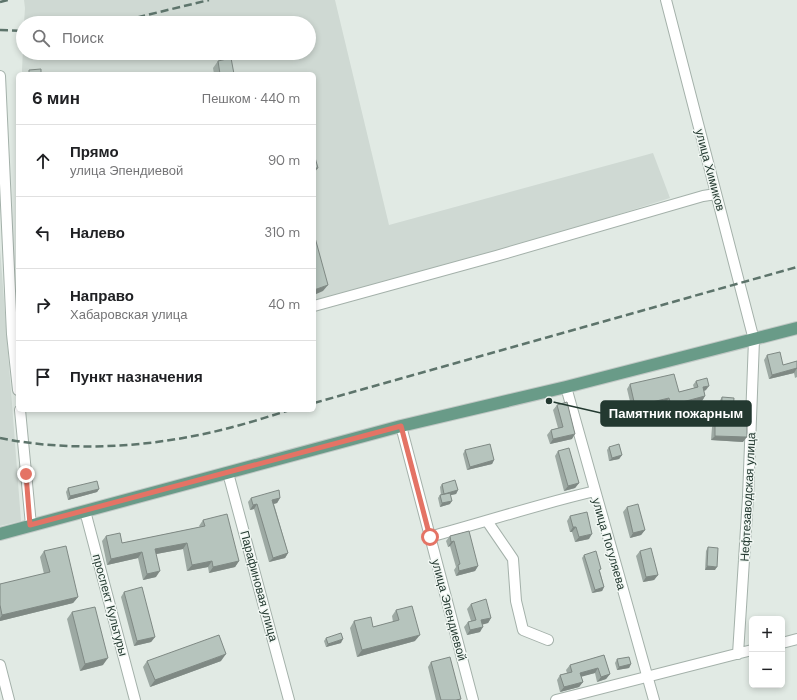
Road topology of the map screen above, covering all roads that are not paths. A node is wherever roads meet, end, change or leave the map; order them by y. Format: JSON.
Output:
{"nodes":[{"id":1,"x":666,"y":0,"type":"edge"},
{"id":2,"x":0,"y":76,"type":"edge"},
{"id":3,"x":716,"y":194,"type":"junction"},
{"id":4,"x":316,"y":305,"type":"edge"},
{"id":5,"x":797,"y":328,"type":"edge"},
{"id":6,"x":754,"y":340,"type":"junction"},
{"id":7,"x":16,"y":371,"type":"edge"},
{"id":8,"x":566,"y":387,"type":"junction"},
{"id":9,"x":20,"y":412,"type":"edge"},
{"id":10,"x":401,"y":426,"type":"junction"},
{"id":11,"x":228,"y":473,"type":"junction"},
{"id":12,"x":595,"y":491,"type":"junction"},
{"id":13,"x":84,"y":511,"type":"junction"},
{"id":14,"x":488,"y":521,"type":"junction"},
{"id":15,"x":30,"y":525,"type":"junction"},
{"id":16,"x":0,"y":534,"type":"edge"},
{"id":17,"x":430,"y":537,"type":"junction"},
{"id":18,"x":797,"y":639,"type":"edge"},
{"id":19,"x":548,"y":640,"type":"dead end"},
{"id":20,"x":785,"y":642,"type":"edge"},
{"id":21,"x":749,"y":651,"type":"edge"},
{"id":22,"x":738,"y":654,"type":"junction"},
{"id":23,"x":0,"y":665,"type":"edge"},
{"id":24,"x":647,"y":676,"type":"junction"},
{"id":25,"x":9,"y":700,"type":"edge"},
{"id":26,"x":135,"y":700,"type":"edge"},
{"id":27,"x":289,"y":700,"type":"edge"},
{"id":28,"x":473,"y":700,"type":"edge"},
{"id":29,"x":556,"y":700,"type":"edge"},
{"id":30,"x":654,"y":700,"type":"edge"}],
"edges":[{"from":1,"to":3,"type":"street","name":"улица Химиков"},
{"from":2,"to":7,"type":"street"},
{"from":3,"to":4,"type":"street"},
{"from":3,"to":6,"type":"street","name":"улица Химиков"},
{"from":5,"to":6,"type":"main road"},
{"from":6,"to":8,"type":"main road"},
{"from":6,"to":22,"type":"street","name":"Нефтезаводская улица"},
{"from":8,"to":10,"type":"main road"},
{"from":8,"to":12,"type":"street","name":"улица Погуляева"},
{"from":9,"to":15,"type":"street"},
{"from":10,"to":11,"type":"main road"},
{"from":10,"to":17,"type":"street","name":"улица Эпендиевой"},
{"from":11,"to":13,"type":"main road"},
{"from":11,"to":27,"type":"street","name":"Парафиновая улица"},
{"from":12,"to":14,"type":"street"},
{"from":12,"to":24,"type":"street","name":"улица Погуляева"},
{"from":13,"to":15,"type":"main road"},
{"from":13,"to":26,"type":"street","name":"проспект Культуры"},
{"from":14,"to":17,"type":"street"},
{"from":14,"to":19,"type":"street"},
{"from":15,"to":16,"type":"main road"},
{"from":17,"to":28,"type":"street","name":"улица Эпендиевой"},
{"from":18,"to":20,"type":"street"},
{"from":21,"to":22,"type":"street"},
{"from":22,"to":24,"type":"street"},
{"from":23,"to":25,"type":"street"},
{"from":24,"to":29,"type":"street"},
{"from":24,"to":30,"type":"street","name":"улица Погуляева"}]}
